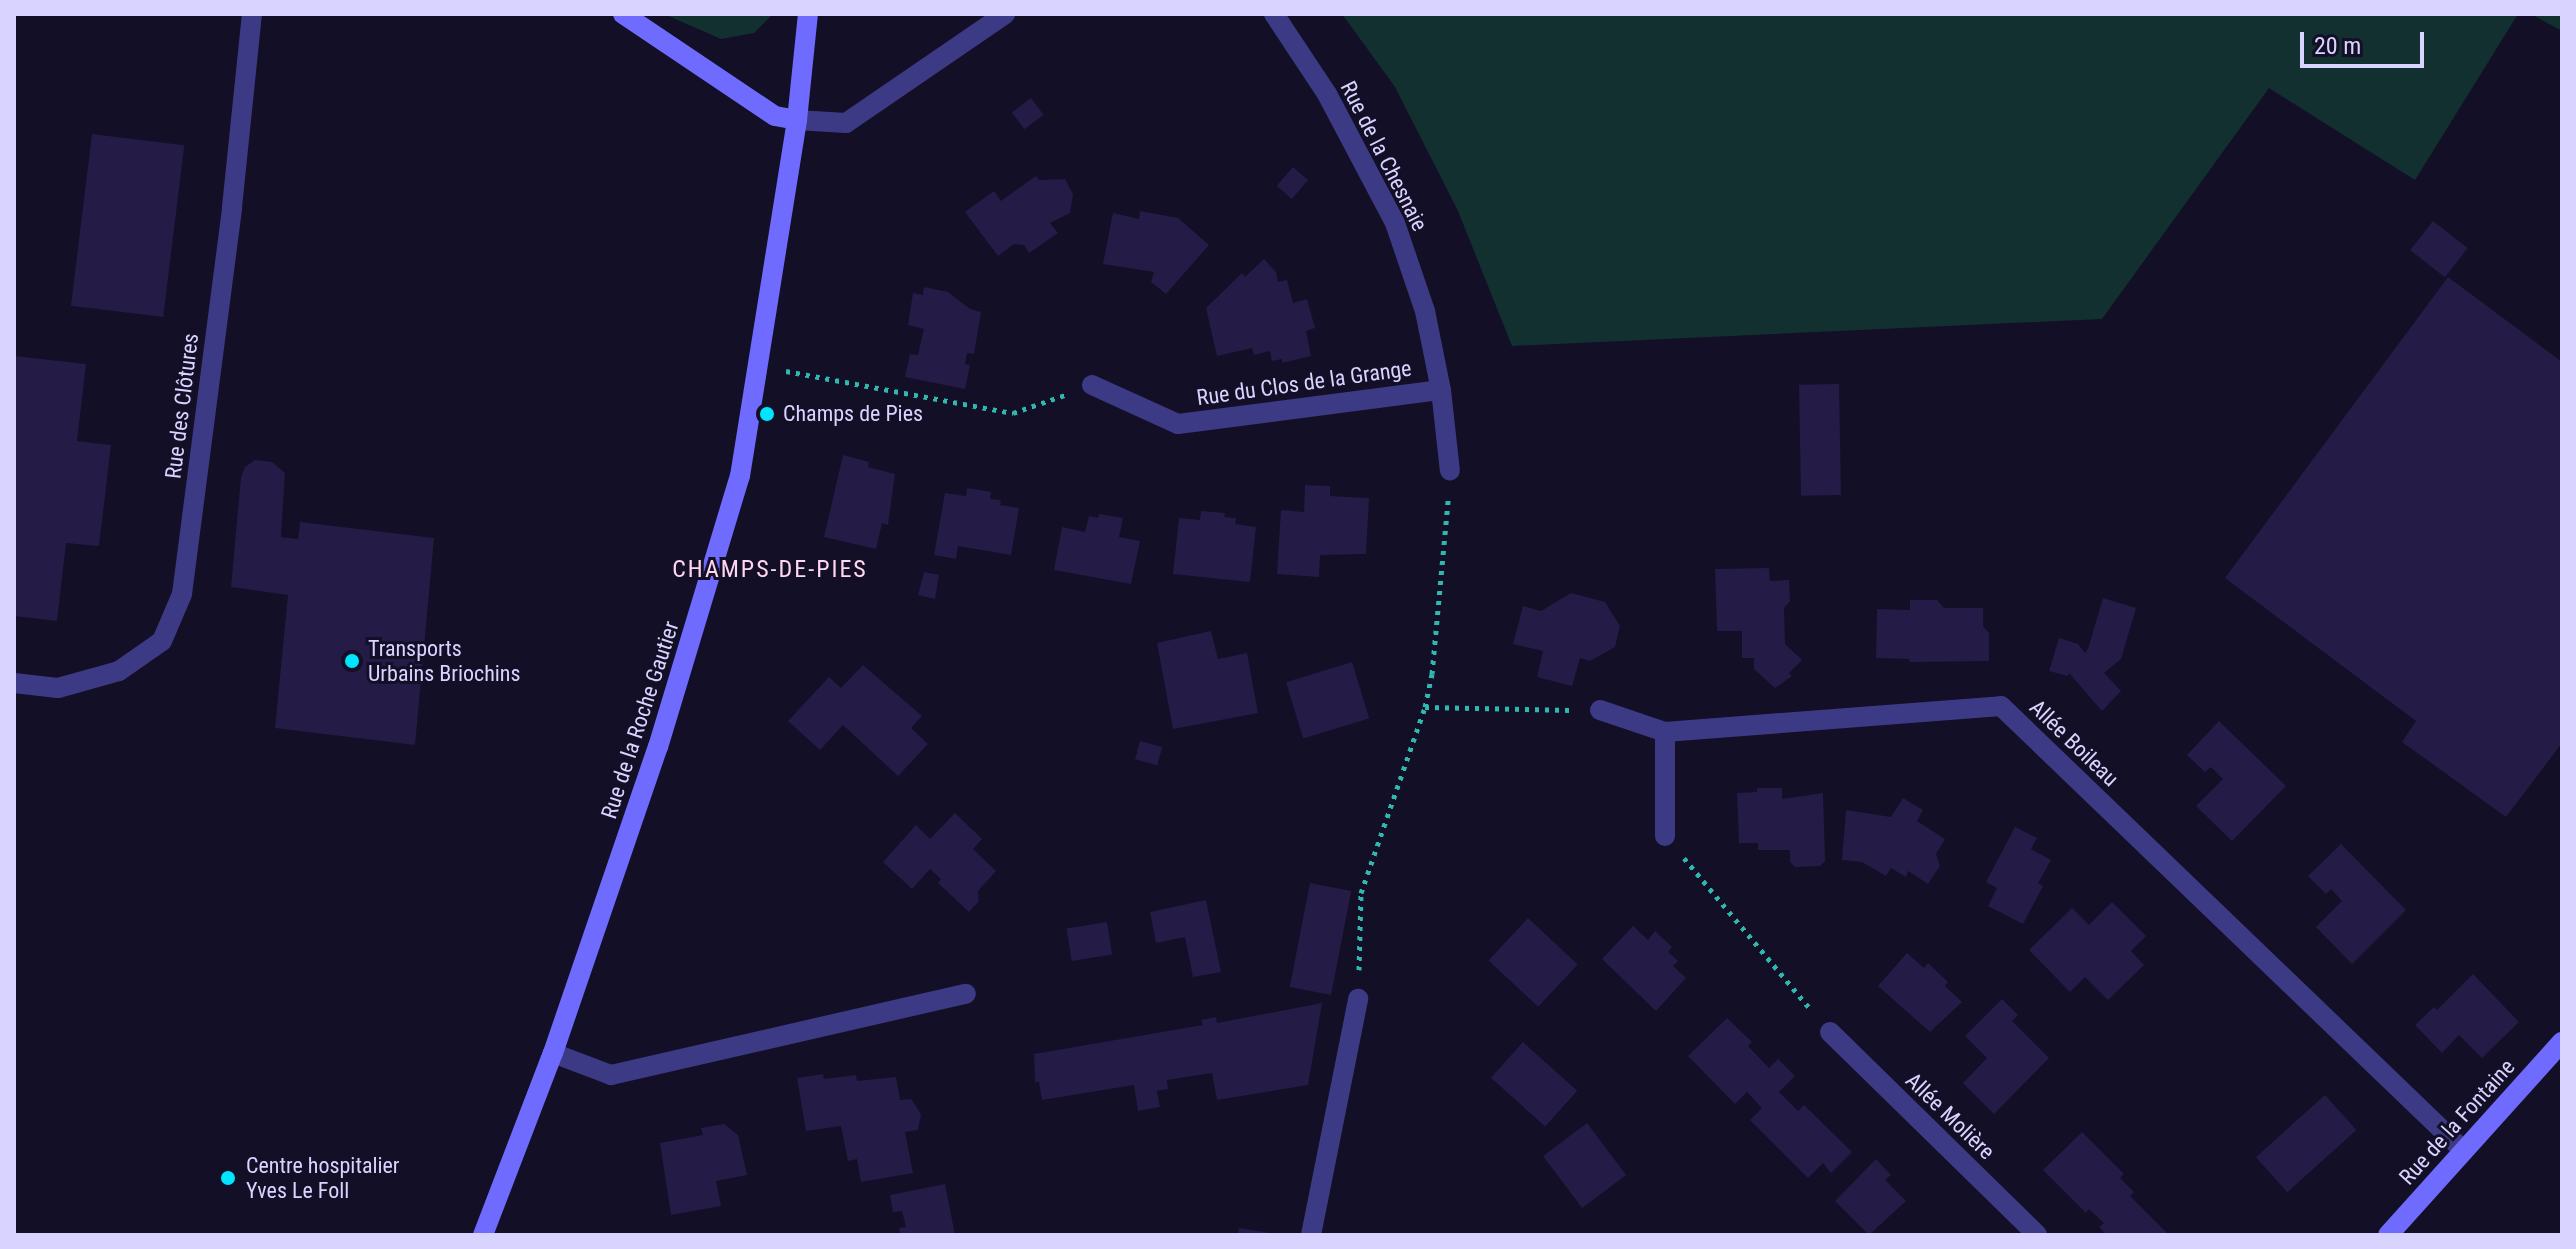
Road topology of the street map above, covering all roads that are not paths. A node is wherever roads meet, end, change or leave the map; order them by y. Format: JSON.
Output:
{"nodes":[{"id":1,"x":252,"y":14,"type":"edge"},
{"id":2,"x":623,"y":14,"type":"edge"},
{"id":3,"x":808,"y":14,"type":"edge"},
{"id":4,"x":1005,"y":14,"type":"edge"},
{"id":5,"x":1274,"y":14,"type":"edge"},
{"id":6,"x":797,"y":120,"type":"junction"},
{"id":7,"x":1092,"y":385,"type":"road end"},
{"id":8,"x":1441,"y":390,"type":"junction"},
{"id":9,"x":1450,"y":471,"type":"road end"},
{"id":10,"x":14,"y":683,"type":"edge"},
{"id":11,"x":1600,"y":710,"type":"road end"},
{"id":12,"x":1665,"y":732,"type":"junction"},
{"id":13,"x":1665,"y":836,"type":"road end"},
{"id":14,"x":966,"y":994,"type":"dead end"},
{"id":15,"x":1358,"y":999,"type":"road end"},
{"id":16,"x":1830,"y":1032,"type":"road end"},
{"id":17,"x":2562,"y":1042,"type":"edge"},
{"id":18,"x":553,"y":1053,"type":"junction"},
{"id":19,"x":2463,"y":1150,"type":"junction"},
{"id":20,"x":483,"y":1235,"type":"edge"},
{"id":21,"x":1311,"y":1235,"type":"edge"},
{"id":22,"x":2037,"y":1235,"type":"edge"},
{"id":23,"x":2388,"y":1235,"type":"edge"}],
"edges":[{"from":1,"to":10,"type":"street","name":"Rue des Clôtures"},
{"from":2,"to":6,"type":"street"},
{"from":3,"to":6,"type":"street","name":"Rue de la Roche Gautier"},
{"from":4,"to":6,"type":"street"},
{"from":5,"to":8,"type":"street","name":"Rue de la Chesnaie"},
{"from":6,"to":18,"type":"street","name":"Rue de la Roche Gautier"},
{"from":7,"to":8,"type":"street","name":"Rue du Clos de la Grange"},
{"from":8,"to":9,"type":"street","name":"Rue de la Chesnaie"},
{"from":11,"to":12,"type":"street","name":"Allée Boileau"},
{"from":12,"to":13,"type":"street"},
{"from":12,"to":19,"type":"street","name":"Allée Boileau"},
{"from":14,"to":18,"type":"street"},
{"from":15,"to":21,"type":"street"},
{"from":16,"to":22,"type":"street","name":"Allée Molière"},
{"from":17,"to":19,"type":"street","name":"Rue de la Fontaine"},
{"from":18,"to":20,"type":"street","name":"Rue de la Roche Gautier"},
{"from":19,"to":23,"type":"street","name":"Rue de la Fontaine"}]}
